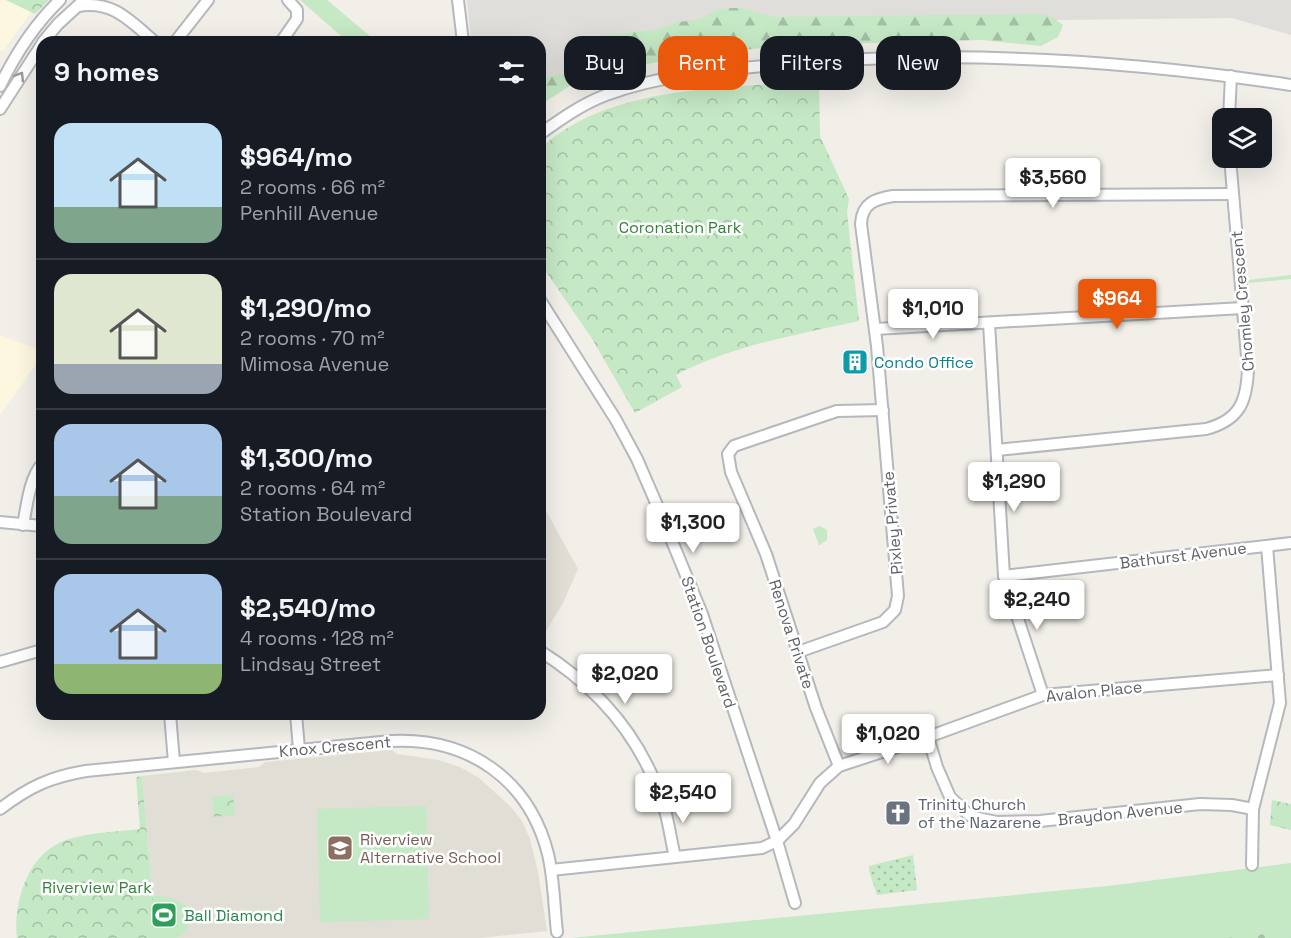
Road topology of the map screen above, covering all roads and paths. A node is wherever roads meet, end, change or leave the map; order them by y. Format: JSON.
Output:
{"nodes":[{"id":1,"x":60,"y":0,"type":"edge"},
{"id":2,"x":208,"y":0,"type":"edge"},
{"id":3,"x":288,"y":0,"type":"edge"},
{"id":4,"x":458,"y":0,"type":"edge"},
{"id":5,"x":81,"y":3,"type":"edge"},
{"id":6,"x":112,"y":3,"type":"edge"},
{"id":7,"x":49,"y":36,"type":"edge"},
{"id":8,"x":148,"y":36,"type":"edge"},
{"id":9,"x":180,"y":36,"type":"edge"},
{"id":10,"x":285,"y":36,"type":"edge"},
{"id":11,"x":462,"y":36,"type":"edge"},
{"id":12,"x":36,"y":54,"type":"edge"},
{"id":13,"x":5,"y":64,"type":"edge"},
{"id":14,"x":1232,"y":76,"type":"junction"},
{"id":15,"x":1291,"y":85,"type":"edge"},
{"id":16,"x":0,"y":86,"type":"edge"},
{"id":17,"x":1229,"y":108,"type":"edge"},
{"id":18,"x":0,"y":109,"type":"edge"},
{"id":19,"x":546,"y":130,"type":"edge"},
{"id":20,"x":1231,"y":168,"type":"edge"},
{"id":21,"x":1233,"y":194,"type":"junction"},
{"id":22,"x":1243,"y":308,"type":"junction"},
{"id":23,"x":546,"y":309,"type":"edge"},
{"id":24,"x":989,"y":323,"type":"junction"},
{"id":25,"x":875,"y":329,"type":"junction"},
{"id":26,"x":883,"y":410,"type":"junction"},
{"id":27,"x":997,"y":450,"type":"junction"},
{"id":28,"x":36,"y":475,"type":"edge"},
{"id":29,"x":0,"y":522,"type":"edge"},
{"id":30,"x":23,"y":525,"type":"junction"},
{"id":31,"x":36,"y":526,"type":"edge"},
{"id":32,"x":1291,"y":543,"type":"edge"},
{"id":33,"x":1268,"y":546,"type":"junction"},
{"id":34,"x":1004,"y":576,"type":"junction"},
{"id":35,"x":36,"y":652,"type":"edge"},
{"id":36,"x":798,"y":652,"type":"junction"},
{"id":37,"x":546,"y":655,"type":"edge"},
{"id":38,"x":0,"y":662,"type":"edge"},
{"id":39,"x":1278,"y":675,"type":"junction"},
{"id":40,"x":1043,"y":695,"type":"junction"},
{"id":41,"x":170,"y":720,"type":"edge"},
{"id":42,"x":297,"y":720,"type":"edge"},
{"id":43,"x":928,"y":737,"type":"junction"},
{"id":44,"x":299,"y":749,"type":"junction"},
{"id":45,"x":174,"y":762,"type":"junction"},
{"id":46,"x":839,"y":766,"type":"junction"},
{"id":47,"x":0,"y":809,"type":"edge"},
{"id":48,"x":1253,"y":809,"type":"junction"},
{"id":49,"x":777,"y":841,"type":"junction"},
{"id":50,"x":675,"y":857,"type":"junction"},
{"id":51,"x":1252,"y":865,"type":"dead end"},
{"id":52,"x":551,"y":870,"type":"junction"},
{"id":53,"x":795,"y":903,"type":"dead end"},
{"id":54,"x":557,"y":932,"type":"dead end"}],
"edges":[{"from":1,"to":13,"type":"street"},
{"from":2,"to":9,"type":"street"},
{"from":3,"to":10,"type":"street"},
{"from":4,"to":11,"type":"street"},
{"from":5,"to":6,"type":"street"},
{"from":5,"to":7,"type":"street"},
{"from":6,"to":8,"type":"street"},
{"from":18,"to":12,"type":"street","one_way":true},
{"from":13,"to":16,"type":"street"},
{"from":14,"to":15,"type":"street"},
{"from":14,"to":17,"type":"street"},
{"from":14,"to":19,"type":"street"},
{"from":20,"to":21,"type":"street","name":"Chomley Crescent"},
{"from":21,"to":22,"type":"street","name":"Chomley Crescent"},
{"from":21,"to":25,"type":"street","name":"Pixley Private"},
{"from":22,"to":24,"type":"street"},
{"from":22,"to":27,"type":"street","name":"Chomley Crescent"},
{"from":23,"to":49,"type":"street","name":"Station Boulevard"},
{"from":24,"to":25,"type":"street"},
{"from":24,"to":27,"type":"street"},
{"from":25,"to":26,"type":"street","name":"Pixley Private"},
{"from":26,"to":36,"type":"street","name":"Pixley Private"},
{"from":26,"to":36,"type":"street","name":"Renova Private"},
{"from":27,"to":34,"type":"street"},
{"from":28,"to":30,"type":"street"},
{"from":29,"to":30,"type":"street"},
{"from":30,"to":31,"type":"street"},
{"from":32,"to":33,"type":"street","name":"Bathurst Avenue"},
{"from":33,"to":34,"type":"street","name":"Bathurst Avenue"},
{"from":33,"to":39,"type":"street"},
{"from":34,"to":40,"type":"street"},
{"from":35,"to":38,"type":"street"},
{"from":36,"to":46,"type":"street","name":"Renova Private"},
{"from":37,"to":50,"type":"street"},
{"from":39,"to":40,"type":"street","name":"Avalon Place"},
{"from":39,"to":48,"type":"street"},
{"from":40,"to":43,"type":"street","name":"Avalon Place"},
{"from":41,"to":45,"type":"street"},
{"from":42,"to":44,"type":"street"},
{"from":43,"to":46,"type":"street","name":"Avalon Place"},
{"from":43,"to":48,"type":"street","name":"Braydon Avenue"},
{"from":44,"to":45,"type":"street","name":"Knox Crescent"},
{"from":44,"to":52,"type":"street","name":"Knox Crescent"},
{"from":45,"to":47,"type":"street","name":"Knox Crescent"},
{"from":46,"to":49,"type":"street","name":"Avalon Place"},
{"from":48,"to":51,"type":"street"},
{"from":49,"to":50,"type":"street"},
{"from":49,"to":53,"type":"street","name":"Station Boulevard"},
{"from":50,"to":52,"type":"street"},
{"from":52,"to":54,"type":"street","name":"Knox Crescent"}]}
